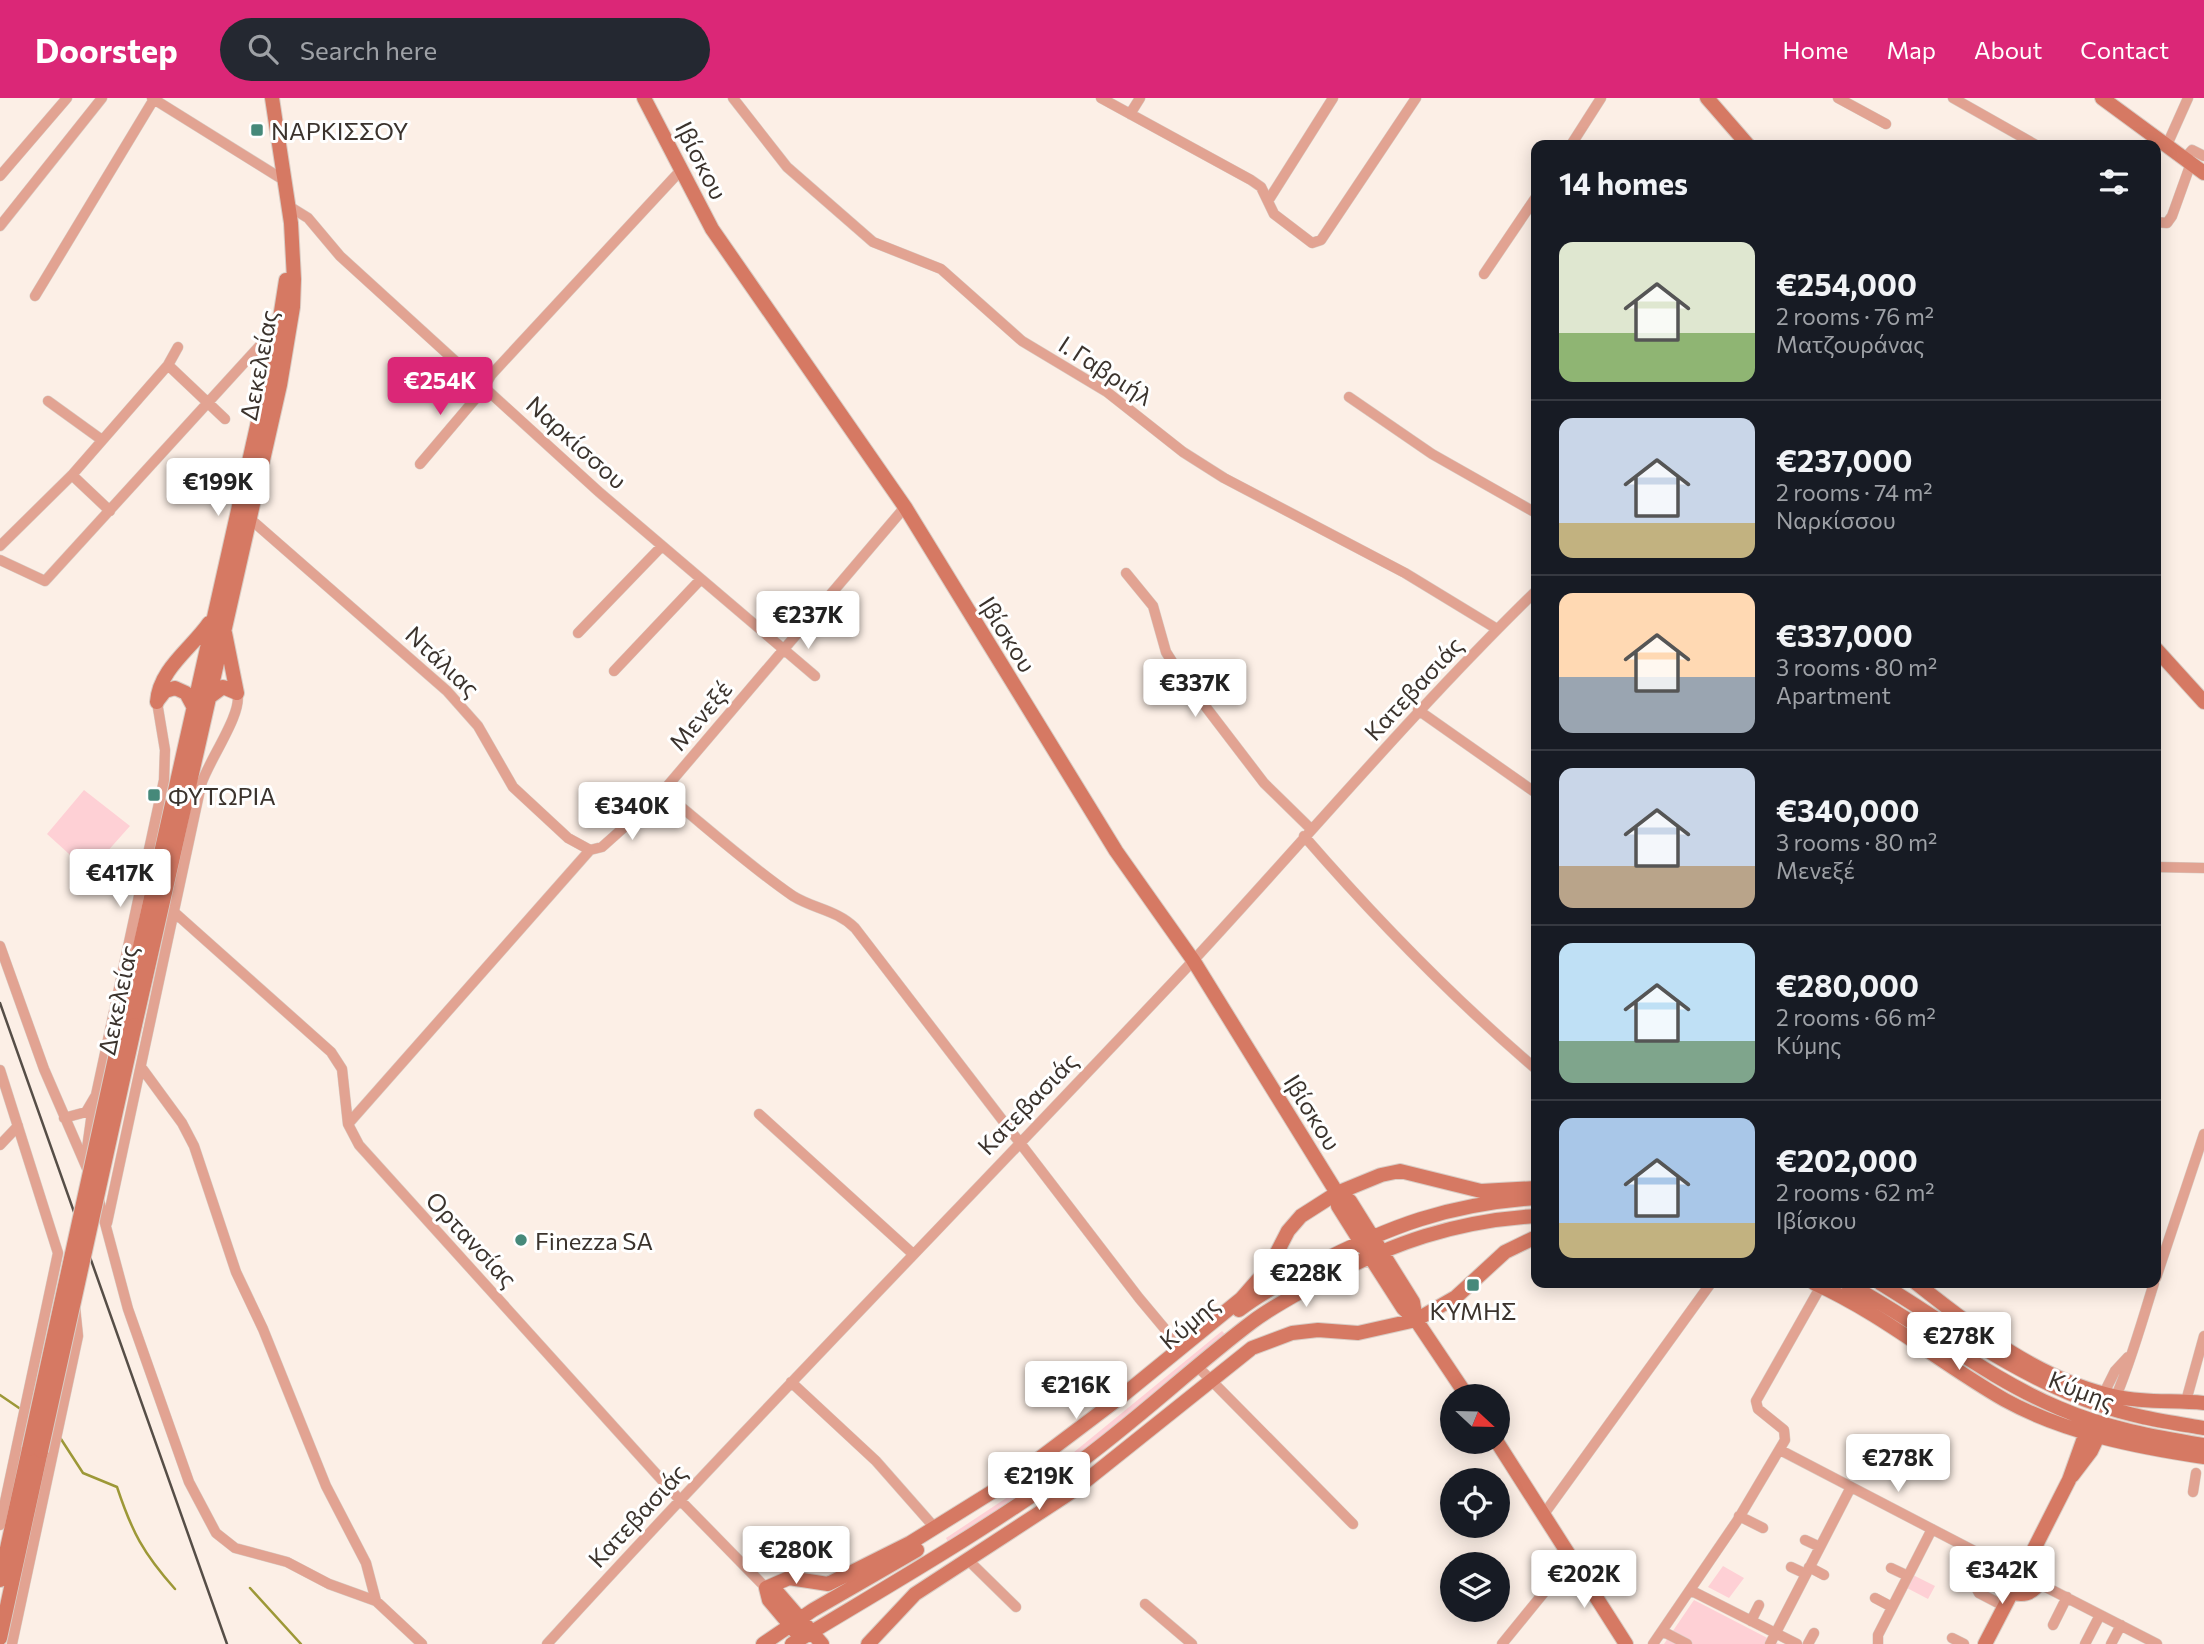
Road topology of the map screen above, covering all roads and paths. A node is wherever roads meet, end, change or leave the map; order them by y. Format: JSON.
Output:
{"nodes":[{"id":1,"x":67,"y":98,"type":"edge"},
{"id":2,"x":102,"y":98,"type":"edge"},
{"id":3,"x":153,"y":98,"type":"edge"},
{"id":4,"x":272,"y":98,"type":"edge"},
{"id":5,"x":644,"y":98,"type":"edge"},
{"id":6,"x":733,"y":98,"type":"edge"},
{"id":7,"x":1101,"y":98,"type":"edge"},
{"id":8,"x":1140,"y":98,"type":"edge"},
{"id":9,"x":1333,"y":98,"type":"edge"},
{"id":10,"x":1416,"y":98,"type":"edge"},
{"id":11,"x":1601,"y":98,"type":"edge"},
{"id":12,"x":1707,"y":98,"type":"edge"},
{"id":13,"x":1838,"y":98,"type":"edge"},
{"id":14,"x":1953,"y":98,"type":"edge"},
{"id":15,"x":2102,"y":98,"type":"edge"},
{"id":16,"x":2188,"y":98,"type":"edge"},
{"id":17,"x":1130,"y":114,"type":"junction"},
{"id":18,"x":1886,"y":124,"type":"dead end"},
{"id":19,"x":1574,"y":140,"type":"edge"},
{"id":20,"x":1744,"y":140,"type":"edge"},
{"id":21,"x":2027,"y":140,"type":"edge"},
{"id":22,"x":2160,"y":140,"type":"edge"},
{"id":23,"x":2161,"y":141,"type":"edge"},
{"id":24,"x":2167,"y":145,"type":"junction"},
{"id":25,"x":2193,"y":159,"type":"edge"},
{"id":26,"x":682,"y":169,"type":"junction"},
{"id":27,"x":2204,"y":173,"type":"edge"},
{"id":28,"x":0,"y":176,"type":"edge"},
{"id":29,"x":282,"y":179,"type":"junction"},
{"id":30,"x":1268,"y":201,"type":"junction"},
{"id":31,"x":1531,"y":204,"type":"edge"},
{"id":32,"x":287,"y":205,"type":"junction"},
{"id":33,"x":2161,"y":222,"type":"edge"},
{"id":34,"x":0,"y":226,"type":"edge"},
{"id":35,"x":1484,"y":274,"type":"dead end"},
{"id":36,"x":35,"y":296,"type":"dead end"},
{"id":37,"x":281,"y":317,"type":"junction"},
{"id":38,"x":178,"y":347,"type":"dead end"},
{"id":39,"x":168,"y":365,"type":"junction"},
{"id":40,"x":485,"y":387,"type":"junction"},
{"id":41,"x":1349,"y":397,"type":"dead end"},
{"id":42,"x":48,"y":401,"type":"dead end"},
{"id":43,"x":207,"y":401,"type":"junction"},
{"id":44,"x":225,"y":419,"type":"dead end"},
{"id":45,"x":102,"y":440,"type":"junction"},
{"id":46,"x":420,"y":464,"type":"dead end"},
{"id":47,"x":72,"y":475,"type":"junction"},
{"id":48,"x":905,"y":507,"type":"junction"},
{"id":49,"x":1531,"y":510,"type":"edge"},
{"id":50,"x":110,"y":511,"type":"junction"},
{"id":51,"x":248,"y":517,"type":"junction"},
{"id":52,"x":0,"y":546,"type":"edge"},
{"id":53,"x":662,"y":546,"type":"junction"},
{"id":54,"x":0,"y":560,"type":"edge"},
{"id":55,"x":1126,"y":573,"type":"dead end"},
{"id":56,"x":701,"y":579,"type":"junction"},
{"id":57,"x":1531,"y":596,"type":"edge"},
{"id":58,"x":218,"y":622,"type":"junction"},
{"id":59,"x":1497,"y":629,"type":"junction"},
{"id":60,"x":578,"y":633,"type":"dead end"},
{"id":61,"x":782,"y":649,"type":"junction"},
{"id":62,"x":2161,"y":655,"type":"edge"},
{"id":63,"x":614,"y":671,"type":"dead end"},
{"id":64,"x":815,"y":676,"type":"dead end"},
{"id":65,"x":237,"y":693,"type":"junction"},
{"id":66,"x":207,"y":699,"type":"junction"},
{"id":67,"x":157,"y":702,"type":"junction"},
{"id":68,"x":2204,"y":702,"type":"edge"},
{"id":69,"x":193,"y":706,"type":"junction"},
{"id":70,"x":1418,"y":710,"type":"junction"},
{"id":71,"x":1531,"y":789,"type":"edge"},
{"id":72,"x":659,"y":797,"type":"junction"},
{"id":73,"x":1308,"y":833,"type":"junction"},
{"id":74,"x":590,"y":850,"type":"junction"},
{"id":75,"x":2161,"y":867,"type":"edge"},
{"id":76,"x":2204,"y":868,"type":"edge"},
{"id":77,"x":174,"y":912,"type":"junction"},
{"id":78,"x":0,"y":946,"type":"edge"},
{"id":79,"x":1193,"y":960,"type":"junction"},
{"id":80,"x":129,"y":1023,"type":"junction"},
{"id":81,"x":1531,"y":1064,"type":"edge"},
{"id":82,"x":141,"y":1067,"type":"junction"},
{"id":83,"x":0,"y":1070,"type":"edge"},
{"id":84,"x":93,"y":1104,"type":"junction"},
{"id":85,"x":759,"y":1114,"type":"dead end"},
{"id":86,"x":64,"y":1118,"type":"junction"},
{"id":87,"x":348,"y":1124,"type":"junction"},
{"id":88,"x":18,"y":1126,"type":"junction"},
{"id":89,"x":2204,"y":1135,"type":"edge"},
{"id":90,"x":1021,"y":1140,"type":"junction"},
{"id":91,"x":0,"y":1145,"type":"edge"},
{"id":92,"x":85,"y":1166,"type":"junction"},
{"id":93,"x":1531,"y":1188,"type":"edge"},
{"id":94,"x":1337,"y":1193,"type":"junction"},
{"id":95,"x":1531,"y":1199,"type":"edge"},
{"id":96,"x":1531,"y":1217,"type":"edge"},
{"id":97,"x":107,"y":1227,"type":"junction"},
{"id":98,"x":1366,"y":1238,"type":"junction"},
{"id":99,"x":1531,"y":1239,"type":"edge"},
{"id":100,"x":58,"y":1253,"type":"junction"},
{"id":101,"x":1375,"y":1253,"type":"junction"},
{"id":102,"x":913,"y":1254,"type":"junction"},
{"id":103,"x":2161,"y":1262,"type":"edge"},
{"id":104,"x":1707,"y":1288,"type":"edge"},
{"id":105,"x":1816,"y":1288,"type":"edge"},
{"id":106,"x":1825,"y":1288,"type":"edge"},
{"id":107,"x":1854,"y":1288,"type":"edge"},
{"id":108,"x":1888,"y":1288,"type":"edge"},
{"id":109,"x":1922,"y":1288,"type":"edge"},
{"id":110,"x":2152,"y":1288,"type":"edge"},
{"id":111,"x":73,"y":1296,"type":"junction"},
{"id":112,"x":48,"y":1304,"type":"junction"},
{"id":113,"x":1416,"y":1320,"type":"junction"},
{"id":114,"x":2204,"y":1336,"type":"edge"},
{"id":115,"x":1180,"y":1347,"type":"junction"},
{"id":116,"x":1198,"y":1367,"type":"junction"},
{"id":117,"x":1210,"y":1380,"type":"junction"},
{"id":118,"x":791,"y":1382,"type":"junction"},
{"id":119,"x":1459,"y":1384,"type":"edge"},
{"id":120,"x":2107,"y":1401,"type":"junction"},
{"id":121,"x":2186,"y":1401,"type":"junction"},
{"id":122,"x":2204,"y":1403,"type":"edge"},
{"id":123,"x":2095,"y":1428,"type":"junction"},
{"id":124,"x":2204,"y":1428,"type":"edge"},
{"id":125,"x":2204,"y":1445,"type":"edge"},
{"id":126,"x":1780,"y":1450,"type":"junction"},
{"id":127,"x":41,"y":1451,"type":"junction"},
{"id":128,"x":1505,"y":1454,"type":"edge"},
{"id":129,"x":2204,"y":1457,"type":"edge"},
{"id":130,"x":2196,"y":1473,"type":"dead end"},
{"id":131,"x":1851,"y":1487,"type":"junction"},
{"id":132,"x":2193,"y":1492,"type":"dead end"},
{"id":133,"x":3,"y":1496,"type":"edge"},
{"id":134,"x":679,"y":1499,"type":"junction"},
{"id":135,"x":1544,"y":1514,"type":"junction"},
{"id":136,"x":1739,"y":1517,"type":"junction"},
{"id":137,"x":1353,"y":1524,"type":"dead end"},
{"id":138,"x":0,"y":1525,"type":"edge"},
{"id":139,"x":934,"y":1528,"type":"junction"},
{"id":140,"x":1763,"y":1528,"type":"dead end"},
{"id":141,"x":1932,"y":1529,"type":"junction"},
{"id":142,"x":1805,"y":1540,"type":"dead end"},
{"id":143,"x":1820,"y":1547,"type":"junction"},
{"id":144,"x":2031,"y":1557,"type":"junction"},
{"id":145,"x":1572,"y":1558,"type":"junction"},
{"id":146,"x":969,"y":1561,"type":"junction"},
{"id":147,"x":2003,"y":1566,"type":"junction"},
{"id":148,"x":1791,"y":1567,"type":"dead end"},
{"id":149,"x":1891,"y":1568,"type":"dead end"},
{"id":150,"x":1808,"y":1571,"type":"junction"},
{"id":151,"x":1824,"y":1575,"type":"dead end"},
{"id":152,"x":1908,"y":1576,"type":"junction"},
{"id":153,"x":0,"y":1580,"type":"edge"},
{"id":154,"x":1973,"y":1582,"type":"dead end"},
{"id":155,"x":2038,"y":1583,"type":"junction"},
{"id":156,"x":766,"y":1588,"type":"junction"},
{"id":157,"x":1690,"y":1590,"type":"junction"},
{"id":158,"x":2012,"y":1592,"type":"junction"},
{"id":159,"x":2067,"y":1597,"type":"junction"},
{"id":160,"x":1875,"y":1598,"type":"dead end"},
{"id":161,"x":376,"y":1601,"type":"junction"},
{"id":162,"x":1144,"y":1604,"type":"dead end"},
{"id":163,"x":1759,"y":1605,"type":"dead end"},
{"id":164,"x":2004,"y":1606,"type":"junction"},
{"id":165,"x":1016,"y":1607,"type":"dead end"},
{"id":166,"x":1893,"y":1610,"type":"junction"},
{"id":167,"x":2100,"y":1615,"type":"junction"},
{"id":168,"x":796,"y":1621,"type":"junction"},
{"id":169,"x":1751,"y":1621,"type":"junction"},
{"id":170,"x":2053,"y":1625,"type":"dead end"},
{"id":171,"x":2121,"y":1625,"type":"junction"},
{"id":172,"x":1662,"y":1631,"type":"junction"},
{"id":173,"x":1775,"y":1633,"type":"junction"},
{"id":174,"x":1814,"y":1633,"type":"dead end"},
{"id":175,"x":0,"y":1638,"type":"edge"},
{"id":176,"x":1952,"y":1638,"type":"dead end"},
{"id":177,"x":803,"y":1639,"type":"edge"},
{"id":178,"x":1991,"y":1642,"type":"edge"},
{"id":179,"x":2152,"y":1643,"type":"edge"},
{"id":180,"x":12,"y":1644,"type":"edge"},
{"id":181,"x":422,"y":1644,"type":"edge"},
{"id":182,"x":547,"y":1644,"type":"edge"},
{"id":183,"x":763,"y":1644,"type":"edge"},
{"id":184,"x":822,"y":1644,"type":"edge"},
{"id":185,"x":868,"y":1644,"type":"edge"},
{"id":186,"x":1192,"y":1644,"type":"edge"},
{"id":187,"x":1502,"y":1644,"type":"edge"},
{"id":188,"x":1626,"y":1644,"type":"edge"},
{"id":189,"x":1653,"y":1644,"type":"edge"},
{"id":190,"x":1687,"y":1644,"type":"edge"},
{"id":191,"x":1770,"y":1644,"type":"edge"},
{"id":192,"x":1796,"y":1644,"type":"edge"},
{"id":193,"x":1808,"y":1644,"type":"edge"},
{"id":194,"x":1878,"y":1644,"type":"edge"},
{"id":195,"x":1964,"y":1644,"type":"edge"},
{"id":196,"x":2085,"y":1644,"type":"edge"},
{"id":197,"x":2111,"y":1644,"type":"edge"}],
"edges":[{"from":1,"to":28,"type":"street"},
{"from":2,"to":34,"type":"street"},
{"from":3,"to":29,"type":"street"},
{"from":3,"to":36,"type":"street"},
{"from":4,"to":29,"type":"main road","name":"Δεκελείας"},
{"from":5,"to":26,"type":"main road","name":"Ιβίσκου"},
{"from":6,"to":59,"type":"street","name":"Ι. Γαβριήλ"},
{"from":7,"to":17,"type":"street"},
{"from":8,"to":17,"type":"street"},
{"from":9,"to":30,"type":"street"},
{"from":10,"to":30,"type":"street"},
{"from":11,"to":19,"type":"street"},
{"from":12,"to":20,"type":"main road"},
{"from":13,"to":18,"type":"street"},
{"from":14,"to":21,"type":"street"},
{"from":15,"to":22,"type":"main road"},
{"from":16,"to":24,"type":"street"},
{"from":17,"to":30,"type":"street"},
{"from":23,"to":24,"type":"main road"},
{"from":24,"to":25,"type":"main road"},
{"from":25,"to":27,"type":"main road"},
{"from":25,"to":33,"type":"street"},
{"from":26,"to":40,"type":"street"},
{"from":26,"to":48,"type":"main road","name":"Ιβίσκου"},
{"from":29,"to":32,"type":"main road","name":"Δεκελείας"},
{"from":31,"to":35,"type":"street"},
{"from":32,"to":37,"type":"main road","name":"Δεκελείας"},
{"from":32,"to":40,"type":"street","name":"Ναρκίσσου"},
{"from":32,"to":51,"type":"main road","name":"Δεκελείας"},
{"from":37,"to":43,"type":"street"},
{"from":37,"to":58,"type":"main road","name":"Δεκελείας"},
{"from":38,"to":39,"type":"street"},
{"from":39,"to":43,"type":"street"},
{"from":39,"to":45,"type":"street"},
{"from":40,"to":46,"type":"street"},
{"from":40,"to":53,"type":"street","name":"Ναρκίσσου"},
{"from":41,"to":49,"type":"street"},
{"from":42,"to":45,"type":"street"},
{"from":43,"to":44,"type":"street"},
{"from":43,"to":50,"type":"street"},
{"from":45,"to":47,"type":"street"},
{"from":47,"to":50,"type":"street"},
{"from":47,"to":52,"type":"street"},
{"from":48,"to":61,"type":"street","name":"Μενεξέ"},
{"from":48,"to":79,"type":"main road","name":"Ιβίσκου"},
{"from":50,"to":54,"type":"street"},
{"from":51,"to":58,"type":"main road","name":"Δεκελείας"},
{"from":51,"to":74,"type":"street","name":"Ντάλιας"},
{"from":53,"to":56,"type":"street","name":"Ναρκίσσου"},
{"from":53,"to":60,"type":"street"},
{"from":55,"to":73,"type":"street"},
{"from":56,"to":61,"type":"street","name":"Ναρκίσσου"},
{"from":56,"to":63,"type":"street"},
{"from":57,"to":59,"type":"street","name":"Κατεβασιάς"},
{"from":58,"to":65,"type":"main road"},
{"from":58,"to":66,"type":"main road","name":"Δεκελείας"},
{"from":58,"to":67,"type":"main road"},
{"from":58,"to":69,"type":"main road","name":"Δεκελείας"},
{"from":59,"to":70,"type":"street","name":"Κατεβασιάς"},
{"from":61,"to":64,"type":"street","name":"Ναρκίσσου"},
{"from":61,"to":72,"type":"street","name":"Μενεξέ"},
{"from":62,"to":68,"type":"main road"},
{"from":65,"to":66,"type":"main road"},
{"from":65,"to":77,"type":"street"},
{"from":66,"to":80,"type":"main road","name":"Δεκελείας"},
{"from":67,"to":69,"type":"main road"},
{"from":67,"to":84,"type":"street"},
{"from":69,"to":80,"type":"main road","name":"Δεκελείας"},
{"from":70,"to":71,"type":"street"},
{"from":70,"to":73,"type":"street","name":"Κατεβασιάς"},
{"from":72,"to":74,"type":"street","name":"Μενεξέ"},
{"from":72,"to":90,"type":"street"},
{"from":73,"to":79,"type":"street","name":"Κατεβασιάς"},
{"from":73,"to":81,"type":"street"},
{"from":74,"to":87,"type":"street","name":"Μενεξέ"},
{"from":75,"to":76,"type":"street"},
{"from":77,"to":82,"type":"street"},
{"from":77,"to":87,"type":"street","name":"Ορτανσίας"},
{"from":78,"to":86,"type":"street"},
{"from":79,"to":90,"type":"street","name":"Κατεβασιάς"},
{"from":79,"to":94,"type":"main road","name":"Ιβίσκου"},
{"from":80,"to":127,"type":"main road","name":"Δεκελείας","bridge":true},
{"from":82,"to":97,"type":"street"},
{"from":82,"to":161,"type":"street"},
{"from":83,"to":88,"type":"street"},
{"from":84,"to":86,"type":"street"},
{"from":84,"to":92,"type":"street"},
{"from":85,"to":102,"type":"street"},
{"from":86,"to":92,"type":"street"},
{"from":87,"to":134,"type":"street","name":"Ορτανσίας"},
{"from":88,"to":91,"type":"street"},
{"from":88,"to":100,"type":"street"},
{"from":89,"to":103,"type":"street"},
{"from":90,"to":102,"type":"street","name":"Κατεβασιάς"},
{"from":90,"to":115,"type":"street"},
{"from":92,"to":97,"type":"street"},
{"from":93,"to":94,"type":"main road"},
{"from":94,"to":98,"type":"main road","name":"Ιβίσκου"},
{"from":94,"to":115,"type":"main road"},
{"from":95,"to":98,"type":"main road","name":"Κύμης"},
{"from":96,"to":101,"type":"main road","name":"Κύμης"},
{"from":97,"to":161,"type":"street"},
{"from":98,"to":101,"type":"main road","name":"Ιβίσκου"},
{"from":98,"to":168,"type":"main road","name":"Κύμης"},
{"from":99,"to":113,"type":"main road"},
{"from":100,"to":111,"type":"street"},
{"from":100,"to":112,"type":"street"},
{"from":101,"to":113,"type":"main road","name":"Ιβίσκου"},
{"from":101,"to":116,"type":"main road","name":"Κύμης"},
{"from":102,"to":118,"type":"street","name":"Κατεβασιάς"},
{"from":104,"to":135,"type":"street"},
{"from":105,"to":126,"type":"street"},
{"from":106,"to":123,"type":"main road"},
{"from":107,"to":123,"type":"main road","name":"Κύμης"},
{"from":108,"to":120,"type":"main road","name":"Κύμης"},
{"from":109,"to":120,"type":"main road"},
{"from":110,"to":120,"type":"street"},
{"from":111,"to":112,"type":"street"},
{"from":111,"to":127,"type":"street"},
{"from":112,"to":133,"type":"street"},
{"from":113,"to":117,"type":"main road"},
{"from":113,"to":119,"type":"main road","name":"Ιβίσκου"},
{"from":114,"to":121,"type":"street"},
{"from":115,"to":139,"type":"main road"},
{"from":116,"to":117,"type":"street"},
{"from":116,"to":177,"type":"main road","name":"Κύμης"},
{"from":117,"to":137,"type":"street"},
{"from":117,"to":146,"type":"main road"},
{"from":118,"to":134,"type":"street","name":"Κατεβασιάς"},
{"from":118,"to":139,"type":"street"},
{"from":120,"to":121,"type":"main road"},
{"from":120,"to":123,"type":"main road"},
{"from":120,"to":124,"type":"main road","name":"Κύμης"},
{"from":121,"to":122,"type":"main road"},
{"from":123,"to":125,"type":"main road","name":"Κύμης"},
{"from":123,"to":129,"type":"main road"},
{"from":123,"to":144,"type":"main road"},
{"from":126,"to":131,"type":"street"},
{"from":126,"to":136,"type":"street"},
{"from":127,"to":153,"type":"main road","name":"Δεκελείας"},
{"from":127,"to":175,"type":"main road","name":"Δεκελείας"},
{"from":127,"to":180,"type":"street"},
{"from":128,"to":135,"type":"main road"},
{"from":130,"to":132,"type":"street"},
{"from":131,"to":141,"type":"street"},
{"from":131,"to":143,"type":"street"},
{"from":133,"to":138,"type":"street"},
{"from":134,"to":156,"type":"street","name":"Ορτανσίας"},
{"from":134,"to":182,"type":"street","name":"Κατεβασιάς"},
{"from":135,"to":145,"type":"main road"},
{"from":136,"to":140,"type":"street"},
{"from":136,"to":157,"type":"street"},
{"from":139,"to":156,"type":"main road"},
{"from":141,"to":147,"type":"street"},
{"from":141,"to":152,"type":"street"},
{"from":142,"to":143,"type":"street"},
{"from":143,"to":150,"type":"street"},
{"from":144,"to":147,"type":"main road"},
{"from":144,"to":155,"type":"main road"},
{"from":145,"to":187,"type":"street"},
{"from":145,"to":188,"type":"main road"},
{"from":146,"to":165,"type":"street"},
{"from":146,"to":185,"type":"main road"},
{"from":147,"to":158,"type":"main road"},
{"from":148,"to":150,"type":"street"},
{"from":149,"to":152,"type":"street"},
{"from":150,"to":151,"type":"street"},
{"from":150,"to":173,"type":"street"},
{"from":152,"to":166,"type":"street"},
{"from":154,"to":164,"type":"street"},
{"from":155,"to":158,"type":"main road"},
{"from":155,"to":159,"type":"street"},
{"from":156,"to":168,"type":"main road"},
{"from":157,"to":169,"type":"street"},
{"from":157,"to":172,"type":"street"},
{"from":158,"to":164,"type":"main road"},
{"from":159,"to":167,"type":"street"},
{"from":159,"to":170,"type":"street"},
{"from":160,"to":166,"type":"street"},
{"from":161,"to":181,"type":"street"},
{"from":162,"to":186,"type":"street"},
{"from":163,"to":169,"type":"street"},
{"from":164,"to":178,"type":"main road"},
{"from":166,"to":194,"type":"street"},
{"from":167,"to":171,"type":"street"},
{"from":167,"to":196,"type":"street"},
{"from":168,"to":177,"type":"main road"},
{"from":168,"to":183,"type":"main road","name":"Κύμης"},
{"from":169,"to":173,"type":"street"},
{"from":171,"to":179,"type":"street"},
{"from":171,"to":197,"type":"street"},
{"from":172,"to":189,"type":"street"},
{"from":172,"to":190,"type":"street"},
{"from":173,"to":191,"type":"street"},
{"from":173,"to":192,"type":"street"},
{"from":174,"to":193,"type":"street"},
{"from":176,"to":195,"type":"street"},
{"from":177,"to":184,"type":"main road"}]}
